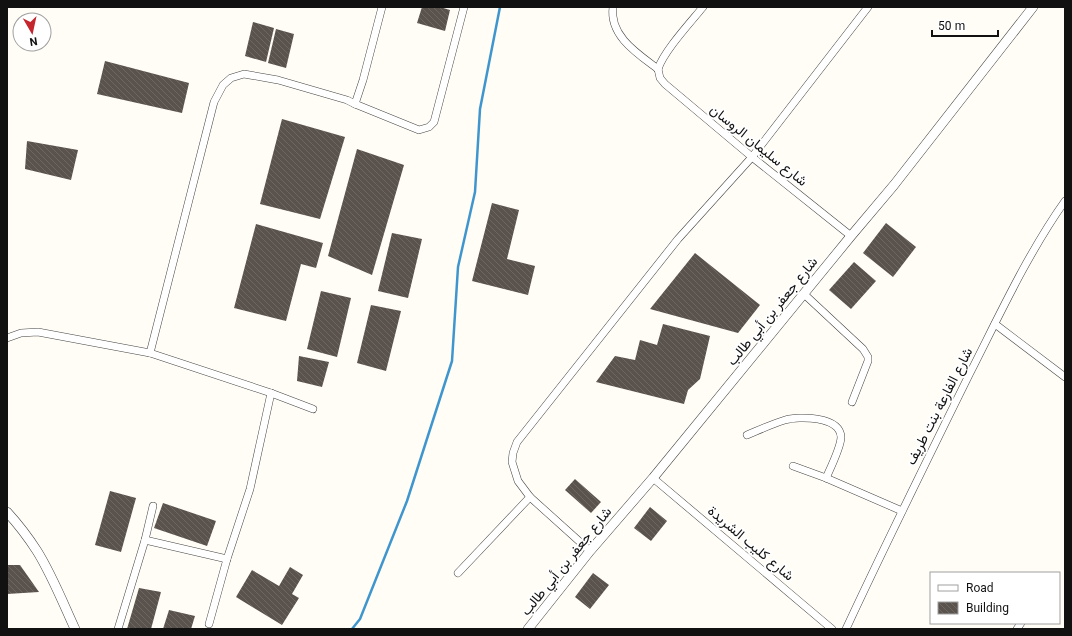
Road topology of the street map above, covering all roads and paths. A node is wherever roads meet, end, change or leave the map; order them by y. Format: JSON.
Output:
{"nodes":[{"id":1,"x":382,"y":7,"type":"edge"},
{"id":2,"x":464,"y":7,"type":"edge"},
{"id":3,"x":613,"y":7,"type":"edge"},
{"id":4,"x":703,"y":7,"type":"edge"},
{"id":5,"x":868,"y":7,"type":"edge"},
{"id":6,"x":1033,"y":7,"type":"edge"},
{"id":7,"x":658,"y":69,"type":"junction"},
{"id":8,"x":355,"y":104,"type":"junction"},
{"id":9,"x":752,"y":157,"type":"junction"},
{"id":10,"x":1065,"y":200,"type":"edge"},
{"id":11,"x":851,"y":236,"type":"junction"},
{"id":12,"x":804,"y":294,"type":"junction"},
{"id":13,"x":995,"y":324,"type":"junction"},
{"id":14,"x":7,"y":338,"type":"edge"},
{"id":15,"x":150,"y":353,"type":"junction"},
{"id":16,"x":1065,"y":376,"type":"edge"},
{"id":17,"x":271,"y":393,"type":"junction"},
{"id":18,"x":852,"y":402,"type":"dead end"},
{"id":19,"x":313,"y":408,"type":"dead end"},
{"id":20,"x":747,"y":435,"type":"dead end"},
{"id":21,"x":793,"y":466,"type":"dead end"},
{"id":22,"x":653,"y":478,"type":"junction"},
{"id":23,"x":826,"y":478,"type":"junction"},
{"id":24,"x":530,"y":497,"type":"junction"},
{"id":25,"x":153,"y":506,"type":"dead end"},
{"id":26,"x":902,"y":510,"type":"junction"},
{"id":27,"x":7,"y":512,"type":"edge"},
{"id":28,"x":145,"y":540,"type":"junction"},
{"id":29,"x":590,"y":551,"type":"junction"},
{"id":30,"x":227,"y":559,"type":"junction"},
{"id":31,"x":458,"y":573,"type":"dead end"},
{"id":32,"x":210,"y":624,"type":"dead end"},
{"id":33,"x":75,"y":629,"type":"edge"},
{"id":34,"x":118,"y":629,"type":"edge"},
{"id":35,"x":528,"y":629,"type":"edge"},
{"id":36,"x":832,"y":629,"type":"edge"},
{"id":37,"x":846,"y":629,"type":"edge"}],
"edges":[{"from":1,"to":8,"type":"street"},
{"from":2,"to":8,"type":"street"},
{"from":3,"to":7,"type":"street"},
{"from":4,"to":7,"type":"street"},
{"from":5,"to":9,"type":"street"},
{"from":6,"to":11,"type":"street","name":"شارع جعفر بن أبي طالب"},
{"from":7,"to":9,"type":"street","name":"شارع سليمان الروسان"},
{"from":8,"to":15,"type":"street"},
{"from":9,"to":11,"type":"street","name":"شارع سليمان الروسان"},
{"from":9,"to":24,"type":"street"},
{"from":10,"to":13,"type":"street","name":"شارع الفارعة بنت طريف"},
{"from":11,"to":12,"type":"street","name":"شارع جعفر بن أبي طالب"},
{"from":12,"to":18,"type":"street"},
{"from":12,"to":22,"type":"street","name":"شارع جعفر بن أبي طالب"},
{"from":13,"to":16,"type":"street"},
{"from":13,"to":26,"type":"street","name":"شارع الفارعة بنت طريف"},
{"from":14,"to":15,"type":"street"},
{"from":15,"to":17,"type":"street"},
{"from":17,"to":19,"type":"street"},
{"from":17,"to":30,"type":"street"},
{"from":20,"to":23,"type":"street"},
{"from":21,"to":23,"type":"street"},
{"from":22,"to":29,"type":"street","name":"شارع جعفر بن أبي طالب"},
{"from":22,"to":36,"type":"street","name":"شارع كليب الشريدة"},
{"from":23,"to":26,"type":"street"},
{"from":24,"to":29,"type":"street"},
{"from":24,"to":31,"type":"street"},
{"from":25,"to":28,"type":"street"},
{"from":26,"to":37,"type":"street","name":"شارع الفارعة بنت طريف"},
{"from":27,"to":33,"type":"street"},
{"from":28,"to":30,"type":"street"},
{"from":28,"to":34,"type":"street"},
{"from":29,"to":35,"type":"street","name":"شارع جعفر بن أبي طالب"},
{"from":30,"to":32,"type":"street"}]}
